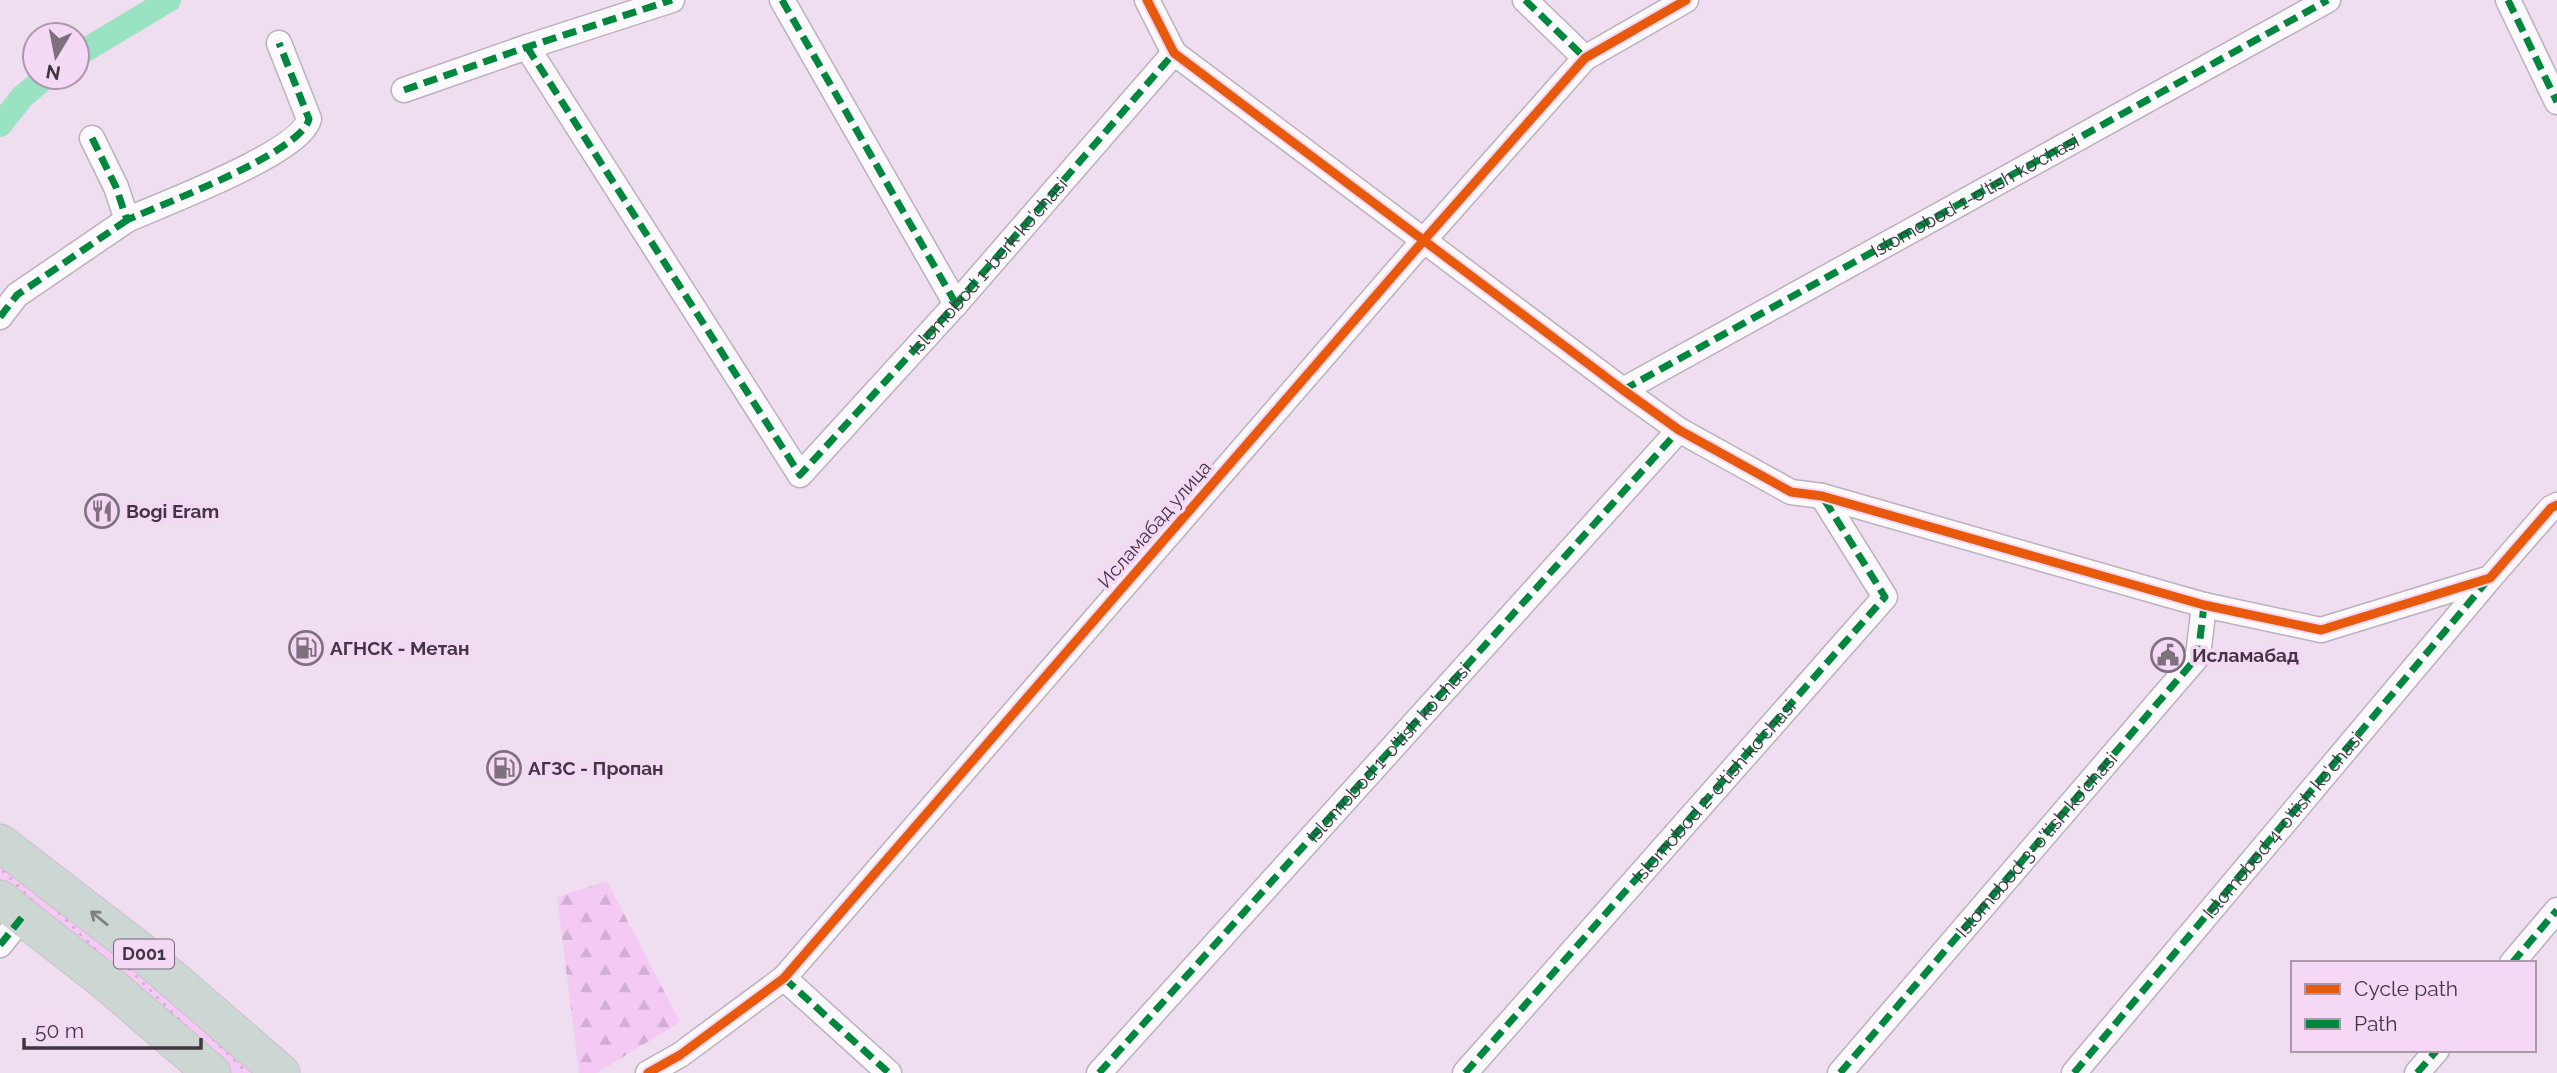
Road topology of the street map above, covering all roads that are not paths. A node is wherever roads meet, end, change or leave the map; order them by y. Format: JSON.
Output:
{"nodes":[{"id":1,"x":672,"y":0,"type":"edge"},
{"id":2,"x":782,"y":0,"type":"edge"},
{"id":3,"x":1147,"y":0,"type":"edge"},
{"id":4,"x":1525,"y":0,"type":"edge"},
{"id":5,"x":1686,"y":0,"type":"edge"},
{"id":6,"x":2328,"y":0,"type":"edge"},
{"id":7,"x":2508,"y":0,"type":"edge"},
{"id":8,"x":279,"y":43,"type":"dead end"},
{"id":9,"x":527,"y":47,"type":"junction"},
{"id":10,"x":1174,"y":53,"type":"junction"},
{"id":11,"x":1585,"y":58,"type":"junction"},
{"id":12,"x":404,"y":90,"type":"dead end"},
{"id":13,"x":2557,"y":102,"type":"edge"},
{"id":14,"x":92,"y":138,"type":"dead end"},
{"id":15,"x":127,"y":220,"type":"junction"},
{"id":16,"x":1424,"y":240,"type":"junction"},
{"id":17,"x":956,"y":304,"type":"junction"},
{"id":18,"x":0,"y":317,"type":"edge"},
{"id":19,"x":1623,"y":390,"type":"junction"},
{"id":20,"x":1679,"y":430,"type":"junction"},
{"id":21,"x":1822,"y":496,"type":"junction"},
{"id":22,"x":2557,"y":505,"type":"edge"},
{"id":23,"x":2490,"y":578,"type":"junction"},
{"id":24,"x":2204,"y":605,"type":"junction"},
{"id":25,"x":0,"y":843,"type":"edge"},
{"id":26,"x":12,"y":908,"type":"edge"},
{"id":27,"x":2557,"y":910,"type":"edge"},
{"id":28,"x":0,"y":945,"type":"edge"},
{"id":29,"x":2514,"y":961,"type":"edge"},
{"id":30,"x":784,"y":978,"type":"junction"},
{"id":31,"x":2435,"y":1052,"type":"edge"},
{"id":32,"x":212,"y":1073,"type":"edge"},
{"id":33,"x":281,"y":1073,"type":"edge"},
{"id":34,"x":648,"y":1073,"type":"edge"},
{"id":35,"x":889,"y":1073,"type":"edge"},
{"id":36,"x":1099,"y":1073,"type":"edge"},
{"id":37,"x":1465,"y":1073,"type":"edge"},
{"id":38,"x":1840,"y":1073,"type":"edge"},
{"id":39,"x":2074,"y":1073,"type":"edge"},
{"id":40,"x":2417,"y":1073,"type":"edge"}],
"edges":[{"from":1,"to":9,"type":"street"},
{"from":2,"to":17,"type":"street"},
{"from":3,"to":10,"type":"street"},
{"from":4,"to":11,"type":"street"},
{"from":5,"to":11,"type":"street","name":"Исламабад улица"},
{"from":6,"to":19,"type":"street","name":"Islomobod 1-o'tish ko'chasi"},
{"from":7,"to":13,"type":"street"},
{"from":8,"to":15,"type":"street"},
{"from":9,"to":12,"type":"street"},
{"from":9,"to":17,"type":"street","name":"Islomobod 1-berk ko'chasi"},
{"from":10,"to":16,"type":"street"},
{"from":10,"to":17,"type":"street","name":"Islomobod 1-berk ko'chasi"},
{"from":11,"to":16,"type":"street","name":"Исламабад улица"},
{"from":14,"to":15,"type":"street"},
{"from":15,"to":18,"type":"street"},
{"from":16,"to":19,"type":"street"},
{"from":16,"to":30,"type":"street","name":"Исламабад улица"},
{"from":19,"to":20,"type":"street"},
{"from":20,"to":21,"type":"street"},
{"from":20,"to":36,"type":"street","name":"Islomobod 1-o'tish ko'chasi"},
{"from":21,"to":24,"type":"street"},
{"from":21,"to":37,"type":"street","name":"Islomobod 2-o'tish ko'chasi"},
{"from":22,"to":23,"type":"street","name":"Islomobod 4-o'tish ko'chasi"},
{"from":23,"to":24,"type":"street"},
{"from":23,"to":39,"type":"street","name":"Islomobod 4-o'tish ko'chasi"},
{"from":24,"to":38,"type":"street","name":"Islomobod 3-o'tish ko'chasi"},
{"from":33,"to":25,"type":"highway","number":"D001","one_way":true},
{"from":26,"to":28,"type":"street"},
{"from":26,"to":32,"type":"highway","number":"D001"},
{"from":27,"to":29,"type":"street"},
{"from":30,"to":34,"type":"street","name":"Исламабад улица"},
{"from":30,"to":35,"type":"street"},
{"from":31,"to":40,"type":"street"}]}
